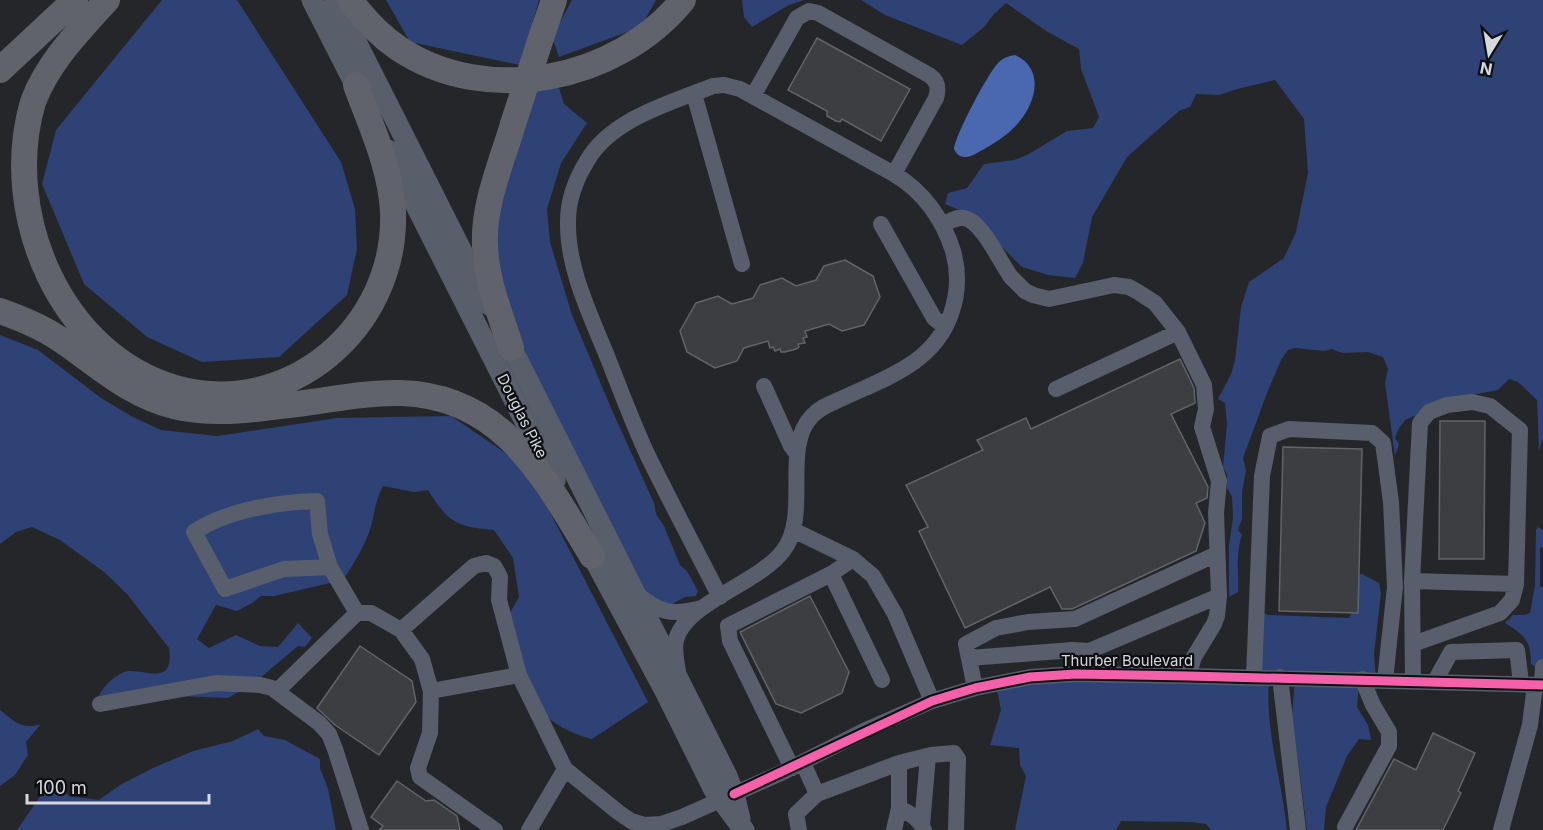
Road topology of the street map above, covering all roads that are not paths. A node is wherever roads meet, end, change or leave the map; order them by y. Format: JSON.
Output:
{"nodes":[{"id":1,"x":75,"y":0,"type":"edge"},
{"id":2,"x":108,"y":0,"type":"edge"},
{"id":3,"x":312,"y":0,"type":"edge"},
{"id":4,"x":335,"y":0,"type":"edge"},
{"id":5,"x":350,"y":0,"type":"edge"},
{"id":6,"x":554,"y":0,"type":"edge"},
{"id":7,"x":683,"y":0,"type":"edge"},
{"id":8,"x":0,"y":70,"type":"edge"},
{"id":9,"x":356,"y":85,"type":"junction"},
{"id":10,"x":694,"y":94,"type":"junction"},
{"id":11,"x":753,"y":96,"type":"junction"},
{"id":12,"x":894,"y":174,"type":"junction"},
{"id":13,"x":881,"y":224,"type":"dead end"},
{"id":14,"x":942,"y":225,"type":"junction"},
{"id":15,"x":742,"y":264,"type":"dead end"},
{"id":16,"x":0,"y":310,"type":"edge"},
{"id":17,"x":945,"y":327,"type":"junction"},
{"id":18,"x":1178,"y":332,"type":"junction"},
{"id":19,"x":511,"y":348,"type":"junction"},
{"id":20,"x":764,"y":386,"type":"dead end"},
{"id":21,"x":1056,"y":389,"type":"dead end"},
{"id":22,"x":797,"y":454,"type":"junction"},
{"id":23,"x":793,"y":530,"type":"junction"},
{"id":24,"x":1217,"y":554,"type":"junction"},
{"id":25,"x":592,"y":555,"type":"junction"},
{"id":26,"x":853,"y":559,"type":"junction"},
{"id":27,"x":330,"y":567,"type":"junction"},
{"id":28,"x":831,"y":574,"type":"junction"},
{"id":29,"x":1412,"y":581,"type":"junction"},
{"id":30,"x":1516,"y":584,"type":"junction"},
{"id":31,"x":630,"y":587,"type":"junction"},
{"id":32,"x":1219,"y":596,"type":"junction"},
{"id":33,"x":720,"y":597,"type":"junction"},
{"id":34,"x":702,"y":607,"type":"junction"},
{"id":35,"x":357,"y":613,"type":"junction"},
{"id":36,"x":401,"y":630,"type":"junction"},
{"id":37,"x":1413,"y":644,"type":"junction"},
{"id":38,"x":967,"y":651,"type":"junction"},
{"id":39,"x":1543,"y":667,"type":"edge"},
{"id":40,"x":519,"y":675,"type":"junction"},
{"id":41,"x":1188,"y":676,"type":"junction"},
{"id":42,"x":1254,"y":677,"type":"junction"},
{"id":43,"x":1280,"y":677,"type":"junction"},
{"id":44,"x":1362,"y":679,"type":"junction"},
{"id":45,"x":882,"y":680,"type":"dead end"},
{"id":46,"x":1385,"y":680,"type":"junction"},
{"id":47,"x":1413,"y":681,"type":"junction"},
{"id":48,"x":1435,"y":681,"type":"junction"},
{"id":49,"x":682,"y":684,"type":"junction"},
{"id":50,"x":1535,"y":684,"type":"edge"},
{"id":51,"x":975,"y":687,"type":"junction"},
{"id":52,"x":277,"y":691,"type":"junction"},
{"id":53,"x":431,"y":691,"type":"junction"},
{"id":54,"x":932,"y":701,"type":"junction"},
{"id":55,"x":100,"y":704,"type":"dead end"},
{"id":56,"x":928,"y":756,"type":"junction"},
{"id":57,"x":899,"y":763,"type":"junction"},
{"id":58,"x":798,"y":765,"type":"junction"},
{"id":59,"x":565,"y":769,"type":"junction"},
{"id":60,"x":818,"y":794,"type":"junction"},
{"id":61,"x":728,"y":797,"type":"junction"},
{"id":62,"x":899,"y":808,"type":"junction"},
{"id":63,"x":743,"y":827,"type":"edge"},
{"id":64,"x":1345,"y":827,"type":"dead end"},
{"id":65,"x":923,"y":828,"type":"edge"},
{"id":66,"x":360,"y":830,"type":"edge"},
{"id":67,"x":495,"y":830,"type":"edge"},
{"id":68,"x":529,"y":830,"type":"edge"},
{"id":69,"x":799,"y":830,"type":"edge"},
{"id":70,"x":894,"y":830,"type":"edge"},
{"id":71,"x":956,"y":830,"type":"edge"},
{"id":72,"x":1298,"y":830,"type":"edge"},
{"id":73,"x":1501,"y":830,"type":"edge"}],
"edges":[{"from":1,"to":8,"type":"highway"},
{"from":2,"to":9,"type":"highway"},
{"from":3,"to":9,"type":"main road","name":"Douglas Pike"},
{"from":4,"to":19,"type":"main road","name":"Douglas Pike"},
{"from":5,"to":7,"type":"highway"},
{"from":6,"to":19,"type":"highway","bridge":true},
{"from":9,"to":25,"type":"main road","name":"Douglas Pike"},
{"from":10,"to":11,"type":"street"},
{"from":10,"to":15,"type":"street"},
{"from":10,"to":33,"type":"street"},
{"from":11,"to":12,"type":"street"},
{"from":11,"to":12,"type":"street"},
{"from":12,"to":14,"type":"street"},
{"from":13,"to":17,"type":"street"},
{"from":14,"to":17,"type":"street"},
{"from":14,"to":18,"type":"street"},
{"from":16,"to":25,"type":"highway"},
{"from":17,"to":22,"type":"street"},
{"from":18,"to":21,"type":"street"},
{"from":18,"to":24,"type":"street"},
{"from":19,"to":31,"type":"main road","name":"Douglas Pike"},
{"from":20,"to":22,"type":"street"},
{"from":22,"to":23,"type":"street"},
{"from":23,"to":26,"type":"street"},
{"from":23,"to":33,"type":"street"},
{"from":24,"to":32,"type":"street"},
{"from":24,"to":38,"type":"street"},
{"from":25,"to":61,"type":"main road","name":"Douglas Pike"},
{"from":26,"to":28,"type":"street"},
{"from":26,"to":54,"type":"street"},
{"from":27,"to":27,"type":"street"},
{"from":27,"to":35,"type":"street"},
{"from":28,"to":45,"type":"street"},
{"from":28,"to":58,"type":"street"},
{"from":29,"to":30,"type":"street"},
{"from":29,"to":30,"type":"street"},
{"from":29,"to":37,"type":"street"},
{"from":30,"to":37,"type":"street"},
{"from":31,"to":34,"type":"street"},
{"from":31,"to":49,"type":"main road","name":"Douglas Pike"},
{"from":32,"to":38,"type":"street"},
{"from":32,"to":41,"type":"street"},
{"from":33,"to":34,"type":"street"},
{"from":34,"to":49,"type":"street"},
{"from":35,"to":36,"type":"street"},
{"from":35,"to":52,"type":"street"},
{"from":36,"to":40,"type":"street"},
{"from":36,"to":53,"type":"street"},
{"from":37,"to":47,"type":"street"},
{"from":38,"to":51,"type":"street"},
{"from":39,"to":50,"type":"street"},
{"from":40,"to":53,"type":"street"},
{"from":40,"to":59,"type":"street"},
{"from":41,"to":42,"type":"street","name":"Thurber Boulevard"},
{"from":41,"to":51,"type":"street","name":"Thurber Boulevard"},
{"from":42,"to":43,"type":"street","name":"Thurber Boulevard"},
{"from":42,"to":46,"type":"street"},
{"from":43,"to":44,"type":"street","name":"Thurber Boulevard"},
{"from":43,"to":72,"type":"street"},
{"from":44,"to":46,"type":"street","name":"Thurber Boulevard"},
{"from":44,"to":64,"type":"street"},
{"from":46,"to":47,"type":"street","name":"Thurber Boulevard"},
{"from":47,"to":48,"type":"street","name":"Thurber Boulevard"},
{"from":48,"to":50,"type":"street","name":"Thurber Boulevard"},
{"from":48,"to":50,"type":"street"},
{"from":49,"to":61,"type":"main road","name":"Douglas Pike"},
{"from":50,"to":73,"type":"street"},
{"from":51,"to":54,"type":"street","name":"Thurber Boulevard"},
{"from":52,"to":55,"type":"street"},
{"from":52,"to":66,"type":"street"},
{"from":53,"to":67,"type":"street"},
{"from":54,"to":58,"type":"street","name":"Thurber Boulevard"},
{"from":56,"to":57,"type":"street"},
{"from":56,"to":65,"type":"street"},
{"from":56,"to":71,"type":"street"},
{"from":57,"to":60,"type":"street"},
{"from":57,"to":62,"type":"street"},
{"from":58,"to":60,"type":"street"},
{"from":58,"to":61,"type":"street","name":"Thurber Boulevard"},
{"from":59,"to":61,"type":"street","name":"Thurber Boulevard"},
{"from":59,"to":68,"type":"street"},
{"from":60,"to":69,"type":"street"},
{"from":61,"to":63,"type":"main road","name":"Douglas Pike"},
{"from":62,"to":65,"type":"street"},
{"from":62,"to":70,"type":"street"}]}
